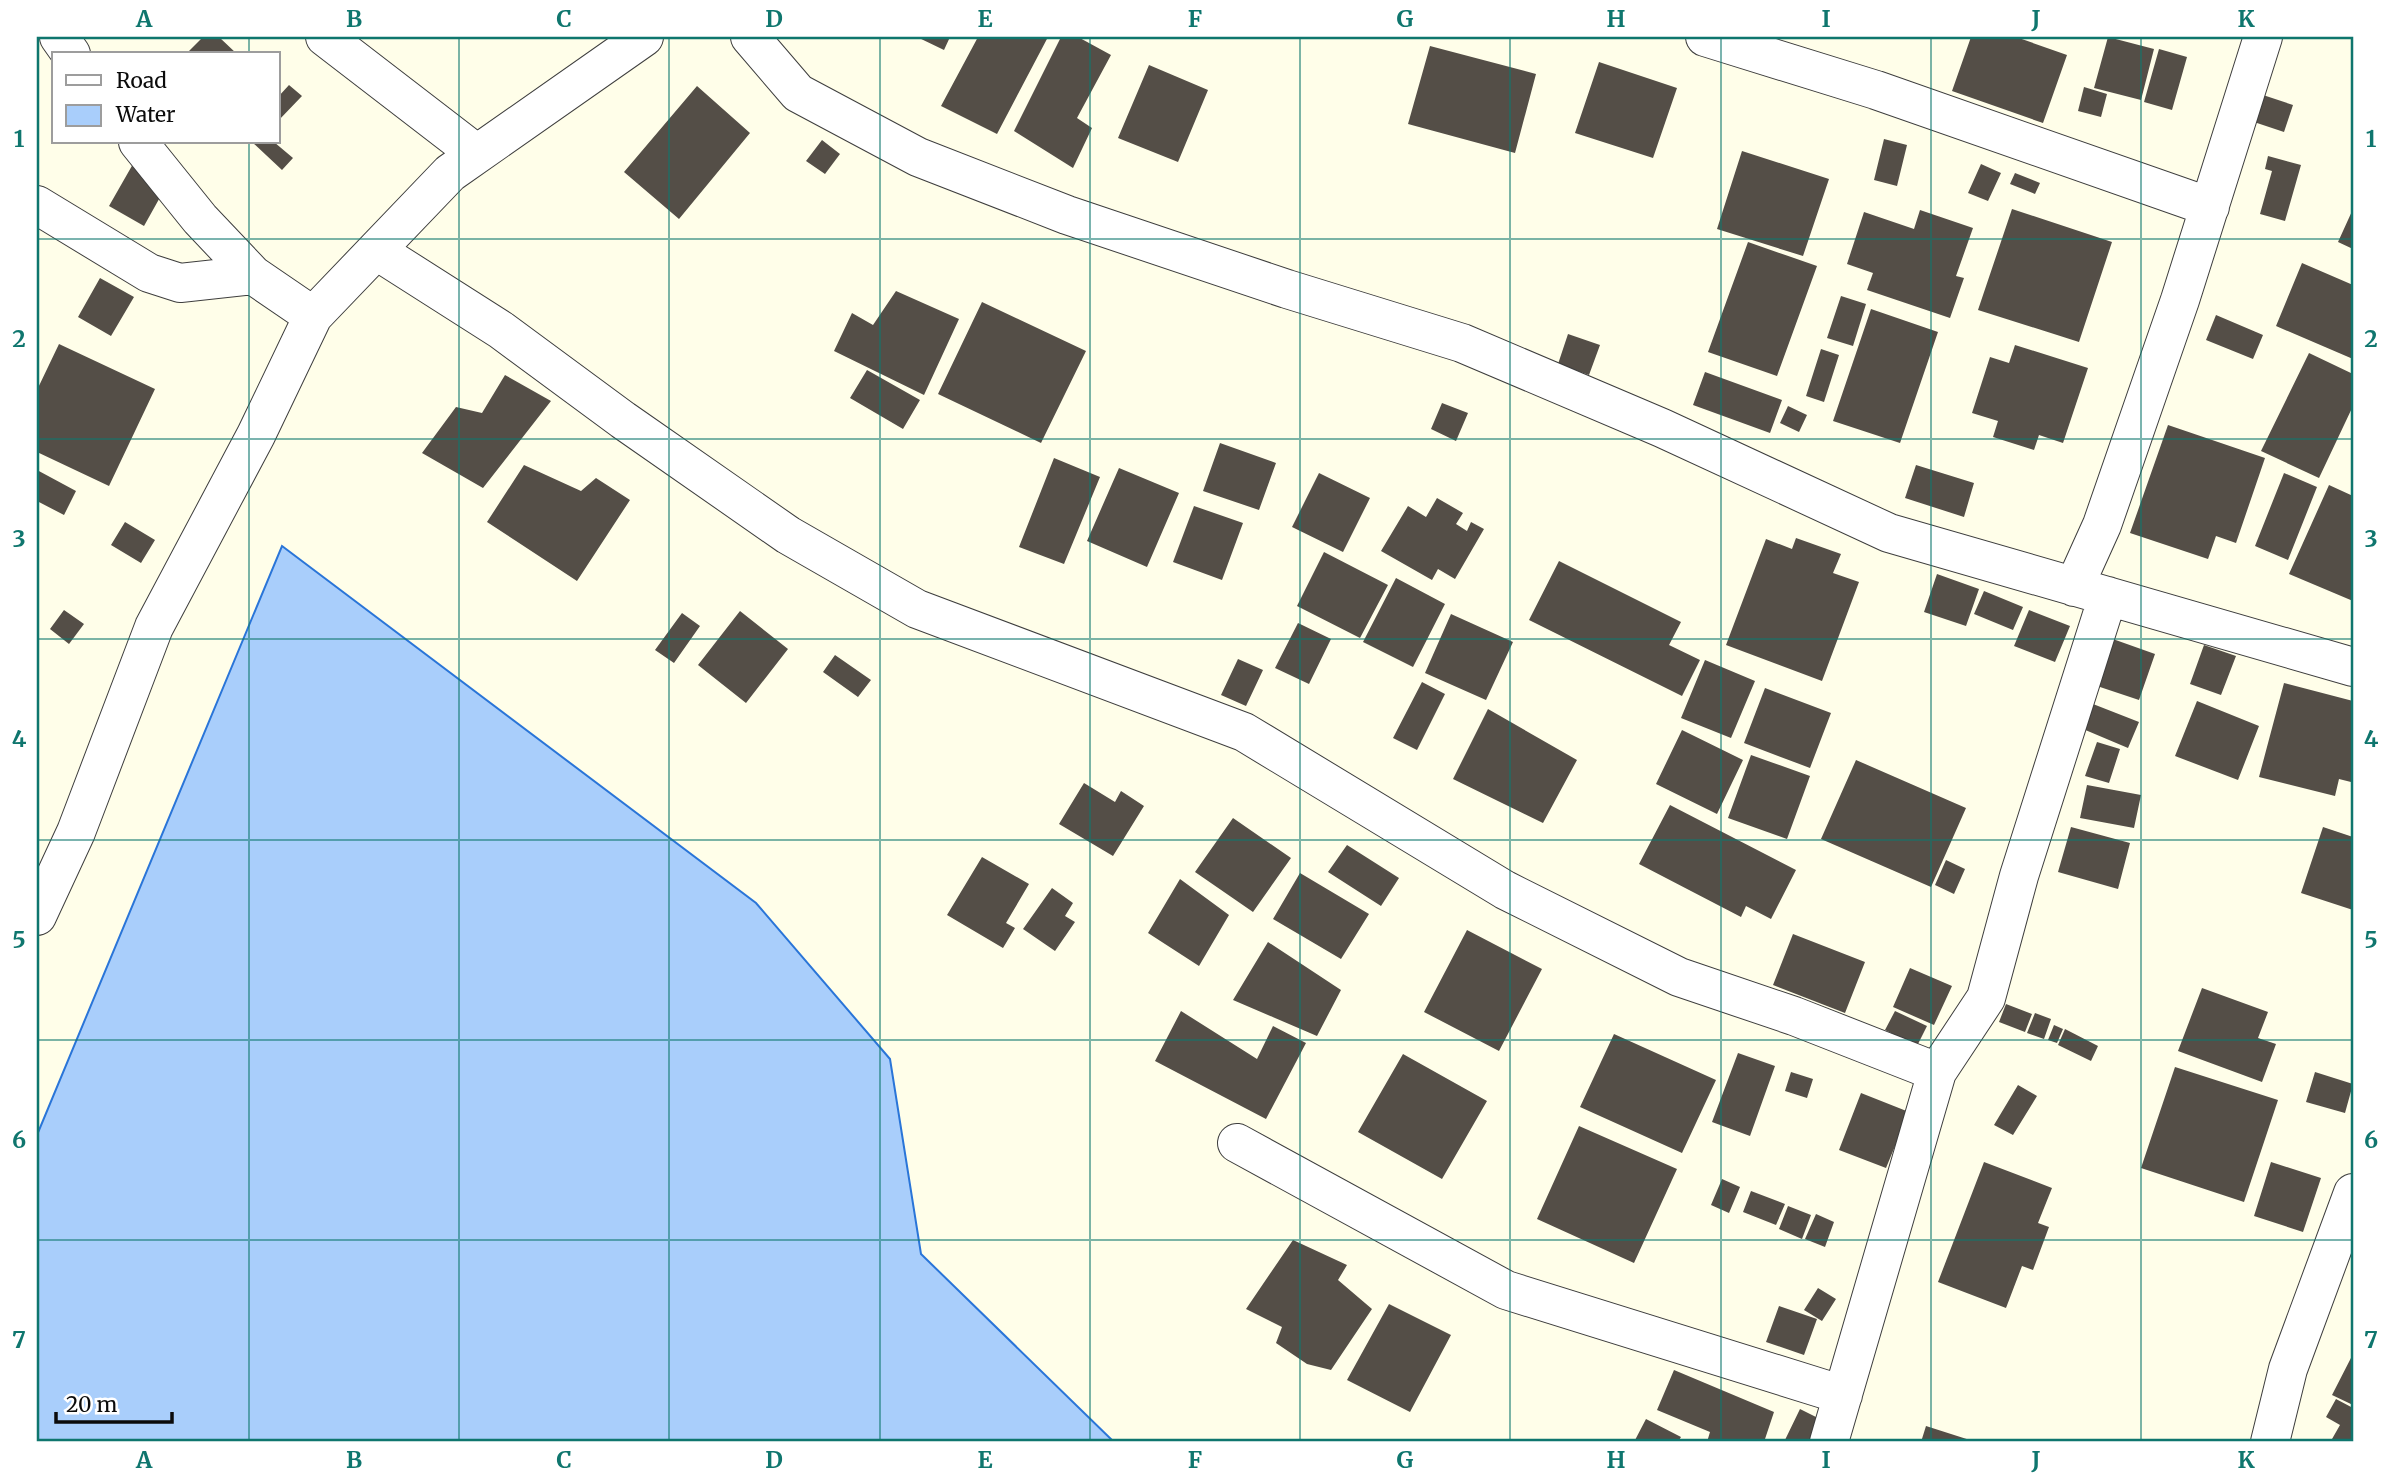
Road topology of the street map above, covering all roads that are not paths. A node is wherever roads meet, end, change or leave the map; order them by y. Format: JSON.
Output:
{"nodes":[{"id":1,"x":59,"y":37,"type":"edge"},
{"id":2,"x":325,"y":37,"type":"edge"},
{"id":3,"x":644,"y":37,"type":"edge"},
{"id":4,"x":750,"y":37,"type":"edge"},
{"id":5,"x":1704,"y":37,"type":"edge"},
{"id":6,"x":2263,"y":37,"type":"edge"},
{"id":7,"x":70,"y":52,"type":"edge"},
{"id":8,"x":140,"y":144,"type":"edge"},
{"id":9,"x":477,"y":153,"type":"junction"},
{"id":10,"x":37,"y":205,"type":"edge"},
{"id":11,"x":2210,"y":207,"type":"junction"},
{"id":12,"x":377,"y":251,"type":"junction"},
{"id":13,"x":253,"y":275,"type":"junction"},
{"id":14,"x":313,"y":316,"type":"junction"},
{"id":15,"x":2091,"y":591,"type":"junction"},
{"id":16,"x":2353,"y":667,"type":"edge"},
{"id":17,"x":37,"y":916,"type":"edge"},
{"id":18,"x":1937,"y":1072,"type":"junction"},
{"id":19,"x":1237,"y":1143,"type":"dead end"},
{"id":20,"x":2353,"y":1193,"type":"edge"},
{"id":21,"x":1843,"y":1395,"type":"junction"},
{"id":22,"x":1829,"y":1442,"type":"edge"},
{"id":23,"x":2270,"y":1442,"type":"edge"}],
"edges":[{"from":1,"to":7,"type":"street"},
{"from":2,"to":9,"type":"street"},
{"from":3,"to":9,"type":"street"},
{"from":4,"to":15,"type":"street"},
{"from":5,"to":11,"type":"street"},
{"from":6,"to":11,"type":"street"},
{"from":8,"to":13,"type":"street"},
{"from":9,"to":12,"type":"street"},
{"from":10,"to":13,"type":"street"},
{"from":11,"to":15,"type":"street"},
{"from":12,"to":14,"type":"street"},
{"from":12,"to":18,"type":"street"},
{"from":13,"to":14,"type":"street"},
{"from":14,"to":17,"type":"street"},
{"from":15,"to":16,"type":"street"},
{"from":15,"to":18,"type":"street"},
{"from":18,"to":21,"type":"street"},
{"from":19,"to":21,"type":"street"},
{"from":20,"to":23,"type":"street"},
{"from":21,"to":22,"type":"street"}]}
